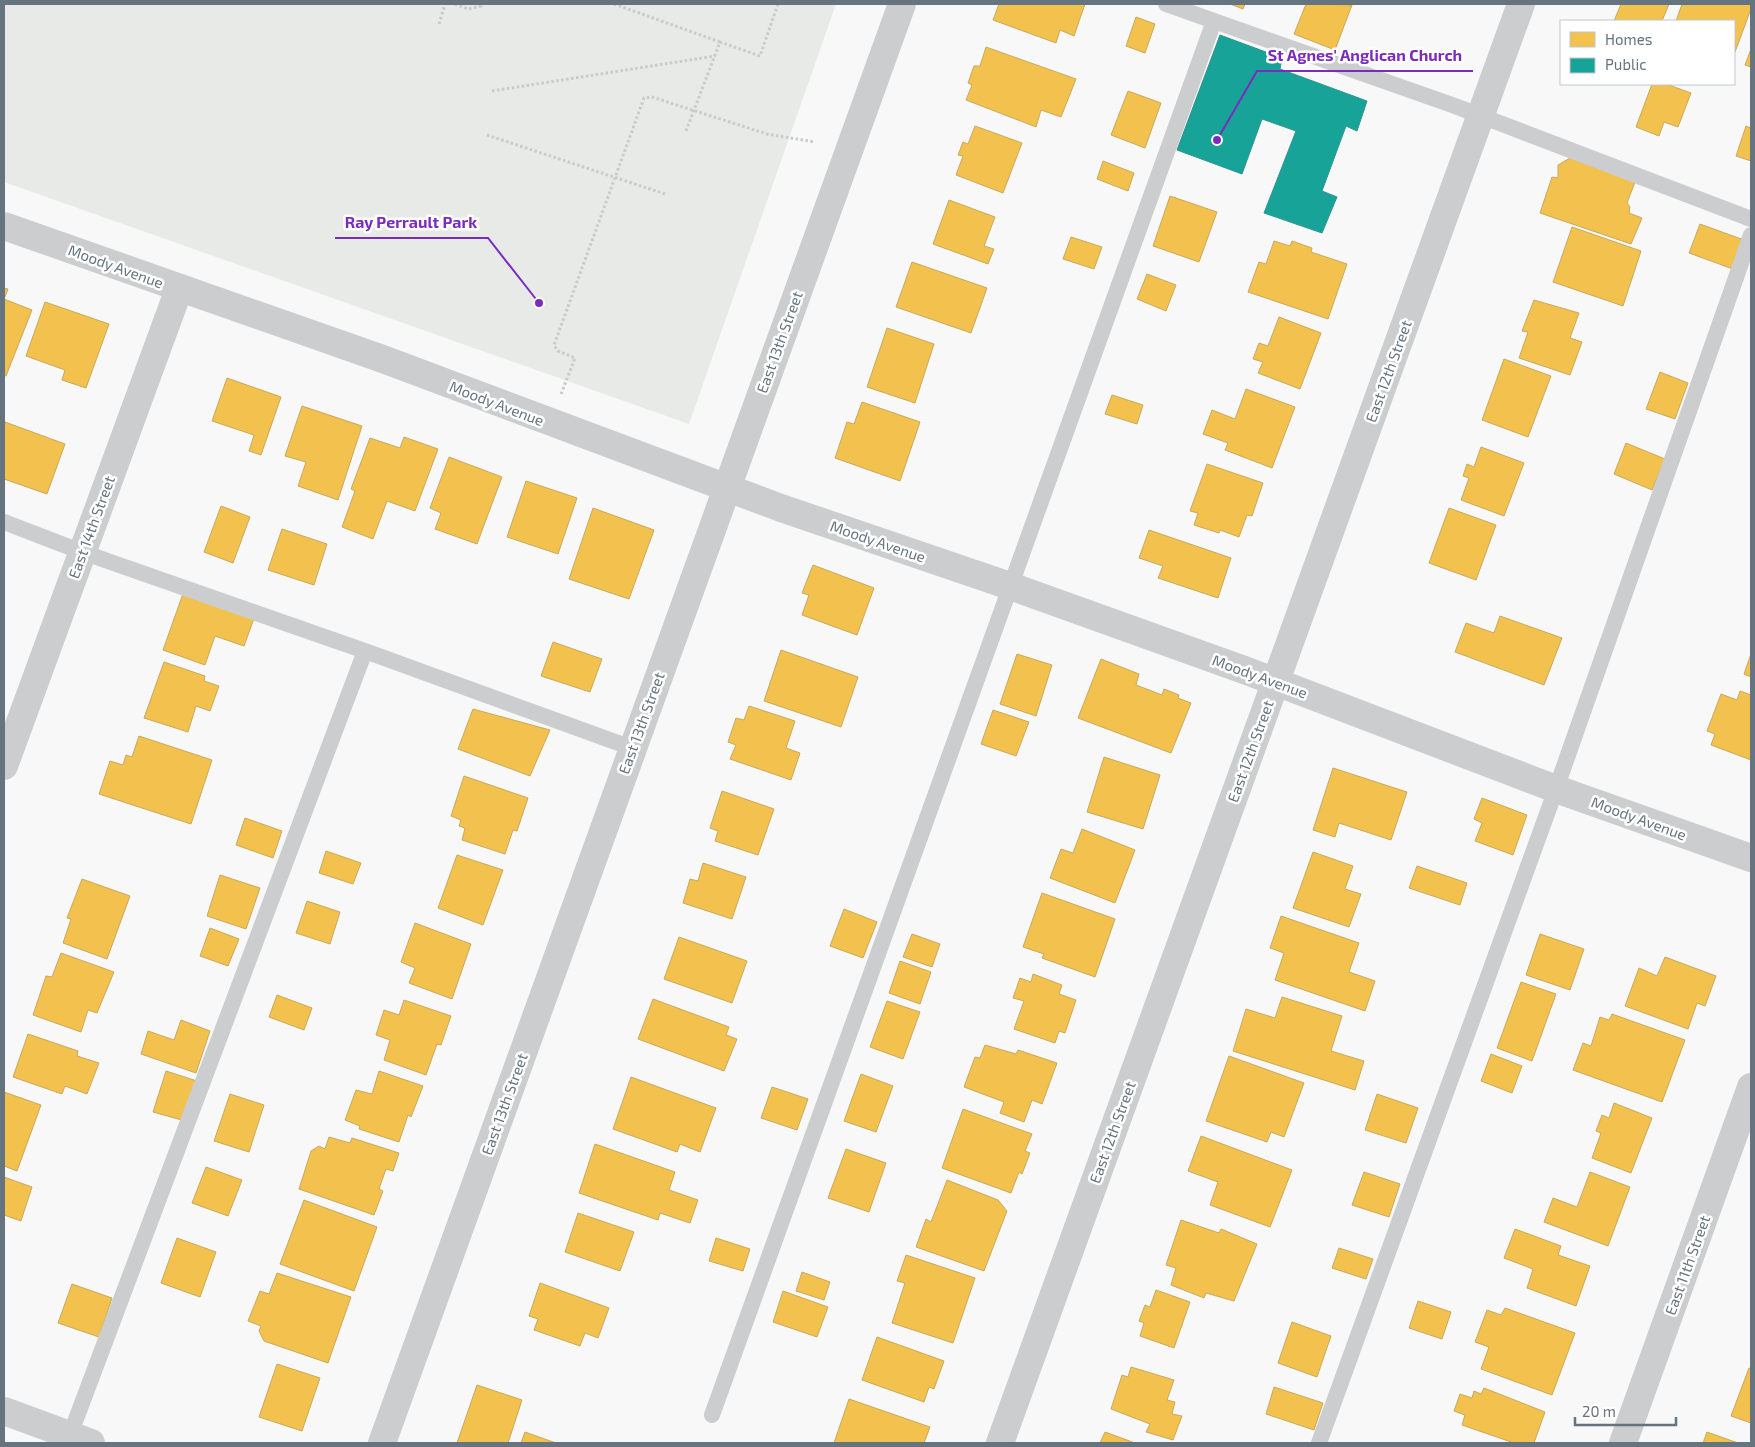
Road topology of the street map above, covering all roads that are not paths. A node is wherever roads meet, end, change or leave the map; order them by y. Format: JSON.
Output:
{"nodes":[{"id":1,"x":902,"y":4,"type":"edge"},
{"id":2,"x":1166,"y":4,"type":"edge"},
{"id":3,"x":1522,"y":4,"type":"edge"},
{"id":4,"x":1214,"y":21,"type":"junction"},
{"id":5,"x":1481,"y":116,"type":"junction"},
{"id":6,"x":1751,"y":219,"type":"edge"},
{"id":7,"x":4,"y":226,"type":"edge"},
{"id":8,"x":1751,"y":235,"type":"edge"},
{"id":9,"x":179,"y":289,"type":"junction"},
{"id":10,"x":727,"y":488,"type":"junction"},
{"id":11,"x":4,"y":522,"type":"edge"},
{"id":12,"x":82,"y":552,"type":"junction"},
{"id":13,"x":1010,"y":586,"type":"junction"},
{"id":14,"x":365,"y":651,"type":"junction"},
{"id":15,"x":1275,"y":682,"type":"junction"},
{"id":16,"x":632,"y":748,"type":"junction"},
{"id":17,"x":4,"y":766,"type":"edge"},
{"id":18,"x":1556,"y":789,"type":"junction"},
{"id":19,"x":1751,"y":858,"type":"edge"},
{"id":20,"x":1751,"y":1087,"type":"edge"},
{"id":21,"x":4,"y":1411,"type":"edge"},
{"id":22,"x":712,"y":1415,"type":"dead end"},
{"id":23,"x":76,"y":1441,"type":"edge"},
{"id":24,"x":382,"y":1443,"type":"edge"},
{"id":25,"x":1000,"y":1443,"type":"edge"},
{"id":26,"x":1319,"y":1443,"type":"edge"},
{"id":27,"x":1623,"y":1443,"type":"edge"}],
"edges":[{"from":1,"to":10,"type":"street","name":"East 13th Street"},
{"from":2,"to":4,"type":"lane"},
{"from":3,"to":5,"type":"street","name":"East 12th Street"},
{"from":4,"to":5,"type":"lane"},
{"from":4,"to":13,"type":"lane"},
{"from":5,"to":6,"type":"lane"},
{"from":5,"to":15,"type":"street","name":"East 12th Street"},
{"from":7,"to":9,"type":"street","name":"Moody Avenue"},
{"from":8,"to":18,"type":"lane"},
{"from":9,"to":10,"type":"street","name":"Moody Avenue"},
{"from":9,"to":12,"type":"street","name":"East 14th Street"},
{"from":10,"to":13,"type":"street","name":"Moody Avenue"},
{"from":10,"to":16,"type":"street","name":"East 13th Street"},
{"from":11,"to":12,"type":"lane"},
{"from":12,"to":14,"type":"lane"},
{"from":12,"to":17,"type":"street","name":"East 14th Street"},
{"from":13,"to":15,"type":"street","name":"Moody Avenue"},
{"from":13,"to":22,"type":"lane"},
{"from":14,"to":16,"type":"lane"},
{"from":14,"to":23,"type":"lane"},
{"from":15,"to":18,"type":"street","name":"Moody Avenue"},
{"from":15,"to":25,"type":"street","name":"East 12th Street"},
{"from":16,"to":24,"type":"street","name":"East 13th Street"},
{"from":18,"to":19,"type":"street","name":"Moody Avenue"},
{"from":18,"to":26,"type":"lane"},
{"from":20,"to":27,"type":"street","name":"East 11th Street"},
{"from":21,"to":23,"type":"street"}]}
